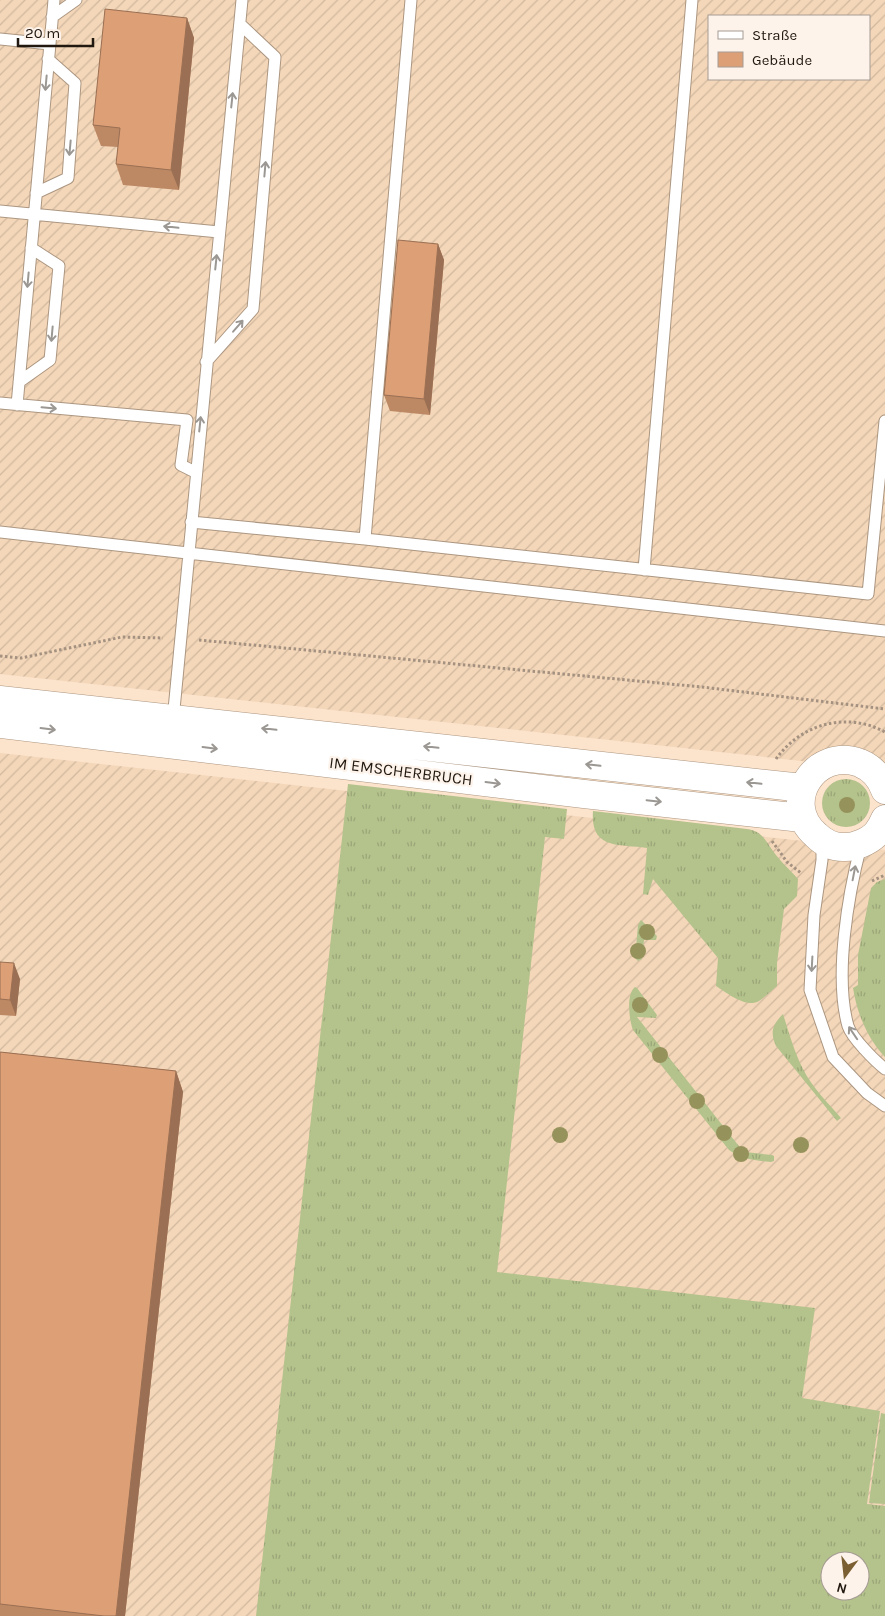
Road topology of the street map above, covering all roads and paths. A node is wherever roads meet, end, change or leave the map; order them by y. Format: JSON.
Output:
{"nodes":[{"id":1,"x":54,"y":0,"type":"edge"},
{"id":2,"x":76,"y":0,"type":"edge"},
{"id":3,"x":242,"y":0,"type":"edge"},
{"id":4,"x":411,"y":0,"type":"edge"},
{"id":5,"x":692,"y":0,"type":"edge"},
{"id":6,"x":52,"y":17,"type":"junction"},
{"id":7,"x":240,"y":24,"type":"junction"},
{"id":8,"x":0,"y":40,"type":"edge"},
{"id":9,"x":50,"y":44,"type":"junction"},
{"id":10,"x":48,"y":59,"type":"junction"},
{"id":11,"x":36,"y":193,"type":"junction"},
{"id":12,"x":0,"y":211,"type":"edge"},
{"id":13,"x":34,"y":214,"type":"junction"},
{"id":14,"x":220,"y":232,"type":"junction"},
{"id":15,"x":31,"y":248,"type":"junction"},
{"id":16,"x":206,"y":362,"type":"junction"},
{"id":17,"x":19,"y":382,"type":"junction"},
{"id":18,"x":0,"y":403,"type":"edge"},
{"id":19,"x":17,"y":405,"type":"junction"},
{"id":20,"x":885,"y":421,"type":"edge"},
{"id":21,"x":196,"y":472,"type":"junction"},
{"id":22,"x":191,"y":522,"type":"junction"},
{"id":23,"x":0,"y":532,"type":"edge"},
{"id":24,"x":364,"y":539,"type":"junction"},
{"id":25,"x":188,"y":553,"type":"junction"},
{"id":26,"x":644,"y":570,"type":"junction"},
{"id":27,"x":885,"y":631,"type":"edge"},
{"id":28,"x":180,"y":638,"type":"junction"},
{"id":29,"x":0,"y":656,"type":"edge"},
{"id":30,"x":0,"y":700,"type":"edge"},
{"id":31,"x":885,"y":709,"type":"edge"},
{"id":32,"x":0,"y":724,"type":"edge"},
{"id":33,"x":172,"y":731,"type":"junction"},
{"id":34,"x":803,"y":788,"type":"junction"},
{"id":35,"x":885,"y":790,"type":"edge"},
{"id":36,"x":802,"y":818,"type":"junction"},
{"id":37,"x":877,"y":832,"type":"edge"},
{"id":38,"x":822,"y":842,"type":"junction"},
{"id":39,"x":885,"y":1069,"type":"edge"},
{"id":40,"x":885,"y":1106,"type":"edge"}],
"edges":[{"from":1,"to":6,"type":"lane"},
{"from":2,"to":6,"type":"lane"},
{"from":3,"to":7,"type":"lane"},
{"from":4,"to":24,"type":"lane"},
{"from":5,"to":26,"type":"lane"},
{"from":6,"to":9,"type":"lane"},
{"from":14,"to":7,"type":"lane","one_way":true},
{"from":16,"to":7,"type":"lane","one_way":true},
{"from":8,"to":9,"type":"lane"},
{"from":9,"to":10,"type":"lane"},
{"from":10,"to":11,"type":"lane","one_way":true},
{"from":10,"to":11,"type":"lane","one_way":true},
{"from":11,"to":13,"type":"lane"},
{"from":12,"to":13,"type":"lane"},
{"from":14,"to":13,"type":"lane","one_way":true},
{"from":13,"to":15,"type":"lane"},
{"from":16,"to":14,"type":"lane","one_way":true},
{"from":15,"to":17,"type":"lane","one_way":true},
{"from":15,"to":17,"type":"lane","one_way":true},
{"from":21,"to":16,"type":"lane","one_way":true},
{"from":17,"to":19,"type":"lane"},
{"from":18,"to":19,"type":"lane"},
{"from":19,"to":21,"type":"lane","one_way":true},
{"from":20,"to":26,"type":"lane"},
{"from":21,"to":22,"type":"lane"},
{"from":22,"to":24,"type":"lane"},
{"from":22,"to":25,"type":"lane"},
{"from":23,"to":25,"type":"lane"},
{"from":24,"to":26,"type":"lane"},
{"from":25,"to":27,"type":"lane"},
{"from":25,"to":28,"type":"lane"},
{"from":28,"to":29,"type":"path"},
{"from":28,"to":31,"type":"path"},
{"from":28,"to":33,"type":"lane"},
{"from":30,"to":33,"type":"main road","name":"IM EMSCHERBRUCH"},
{"from":32,"to":33,"type":"main road","name":"IM EMSCHERBRUCH","one_way":true},
{"from":34,"to":33,"type":"main road","name":"IM EMSCHERBRUCH","one_way":true},
{"from":33,"to":36,"type":"main road","name":"IM EMSCHERBRUCH","one_way":true},
{"from":34,"to":35,"type":"main road"},
{"from":34,"to":36,"type":"main road"},
{"from":36,"to":38,"type":"main road"},
{"from":37,"to":38,"type":"main road"},
{"from":39,"to":37,"type":"lane","one_way":true},
{"from":38,"to":40,"type":"lane","one_way":true}]}
